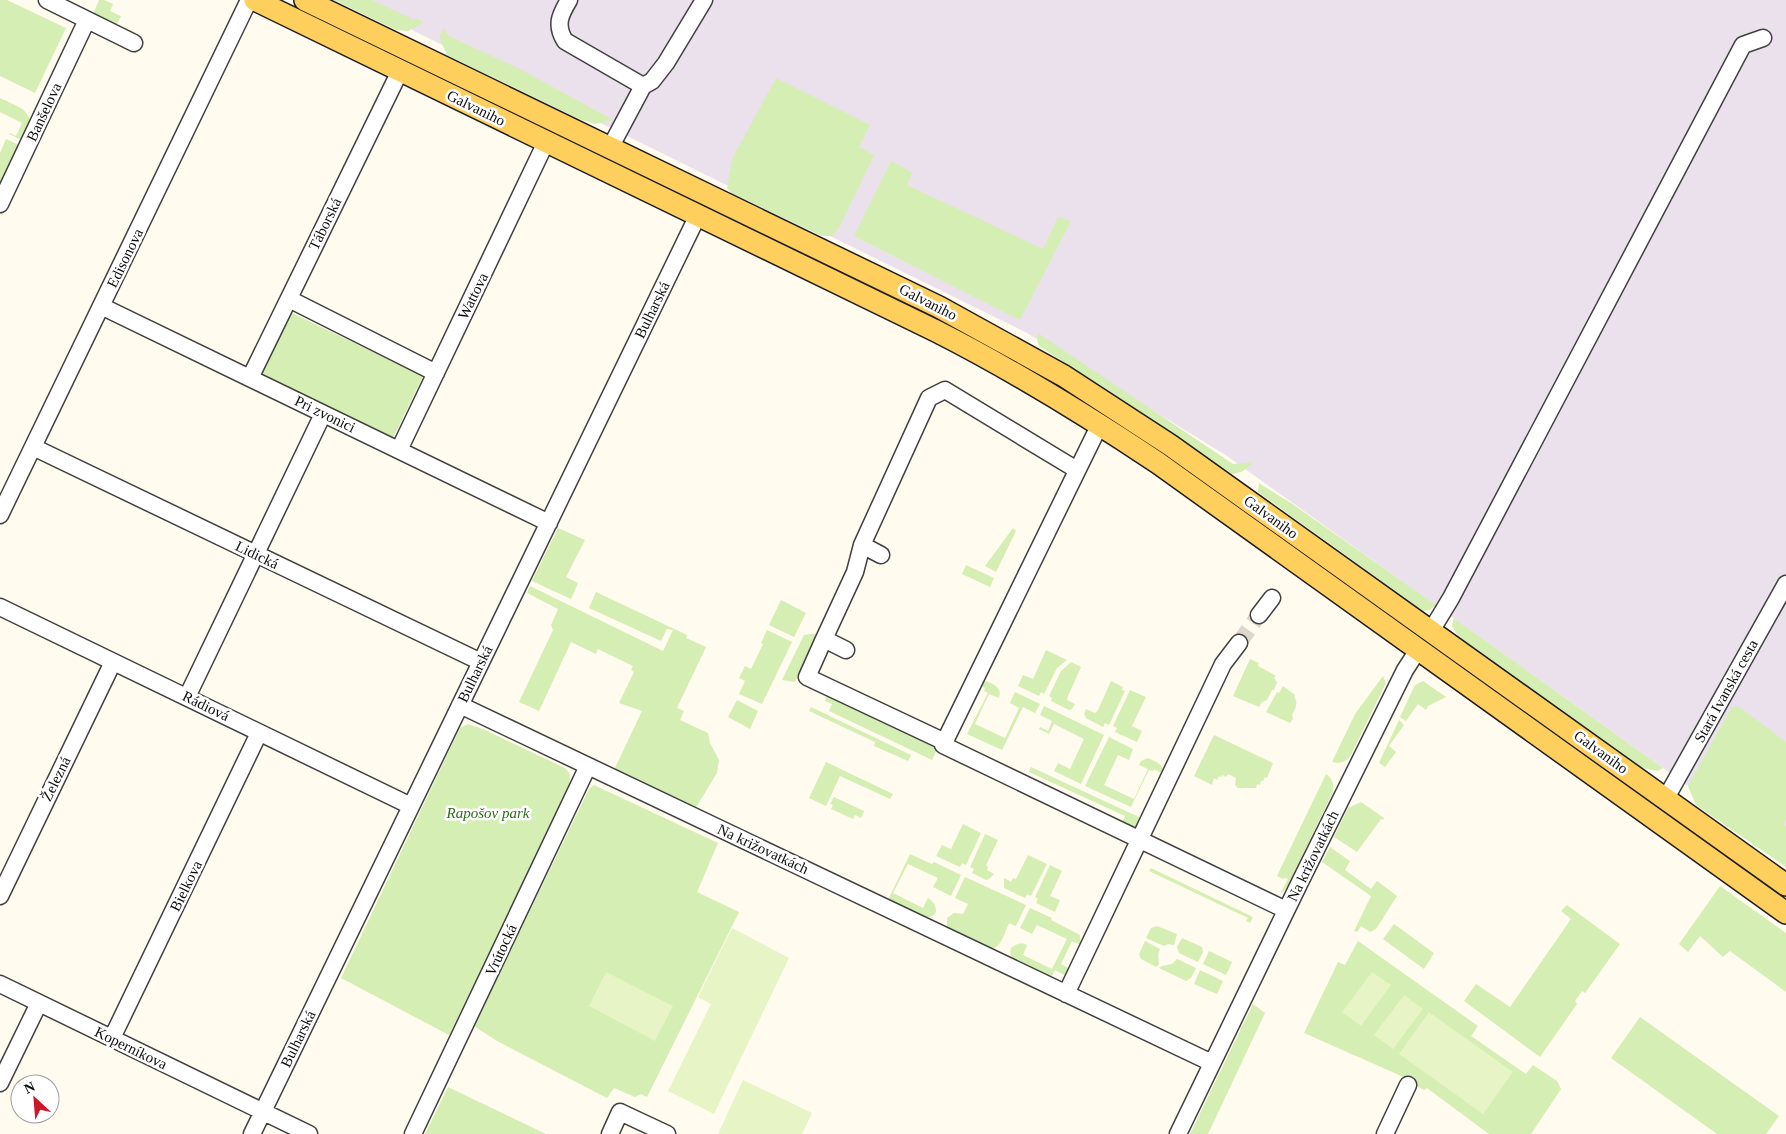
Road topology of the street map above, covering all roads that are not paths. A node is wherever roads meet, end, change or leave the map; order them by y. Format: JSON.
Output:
{"nodes":[{"id":1,"x":47,"y":0,"type":"edge"},
{"id":2,"x":249,"y":0,"type":"edge"},
{"id":3,"x":255,"y":0,"type":"edge"},
{"id":4,"x":305,"y":0,"type":"edge"},
{"id":5,"x":569,"y":0,"type":"edge"},
{"id":6,"x":704,"y":0,"type":"edge"},
{"id":7,"x":87,"y":20,"type":"junction"},
{"id":8,"x":1763,"y":38,"type":"dead end"},
{"id":9,"x":134,"y":43,"type":"dead end"},
{"id":10,"x":400,"y":71,"type":"junction"},
{"id":11,"x":643,"y":86,"type":"junction"},
{"id":12,"x":546,"y":142,"type":"junction"},
{"id":13,"x":610,"y":148,"type":"junction"},
{"id":14,"x":723,"y":202,"type":"junction"},
{"id":15,"x":0,"y":204,"type":"edge"},
{"id":16,"x":698,"y":215,"type":"junction"},
{"id":17,"x":289,"y":299,"type":"junction"},
{"id":18,"x":101,"y":306,"type":"junction"},
{"id":19,"x":436,"y":373,"type":"junction"},
{"id":20,"x":250,"y":378,"type":"junction"},
{"id":21,"x":324,"y":414,"type":"junction"},
{"id":22,"x":1100,"y":424,"type":"junction"},
{"id":23,"x":33,"y":447,"type":"junction"},
{"id":24,"x":399,"y":450,"type":"junction"},
{"id":25,"x":1077,"y":470,"type":"junction"},
{"id":26,"x":0,"y":515,"type":"edge"},
{"id":27,"x":549,"y":523,"type":"junction"},
{"id":28,"x":862,"y":546,"type":"junction"},
{"id":29,"x":256,"y":554,"type":"junction"},
{"id":30,"x":881,"y":554,"type":"dead end"},
{"id":31,"x":1786,"y":584,"type":"edge"},
{"id":32,"x":1272,"y":598,"type":"dead end"},
{"id":33,"x":0,"y":607,"type":"edge"},
{"id":34,"x":1259,"y":615,"type":"tunnel mouth"},
{"id":35,"x":1431,"y":631,"type":"junction"},
{"id":36,"x":824,"y":639,"type":"junction"},
{"id":37,"x":1239,"y":643,"type":"tunnel mouth"},
{"id":38,"x":846,"y":650,"type":"dead end"},
{"id":39,"x":1418,"y":650,"type":"junction"},
{"id":40,"x":114,"y":662,"type":"junction"},
{"id":41,"x":481,"y":662,"type":"junction"},
{"id":42,"x":187,"y":698,"type":"junction"},
{"id":43,"x":460,"y":705,"type":"junction"},
{"id":44,"x":259,"y":732,"type":"junction"},
{"id":45,"x":944,"y":744,"type":"junction"},
{"id":46,"x":588,"y":766,"type":"junction"},
{"id":47,"x":1666,"y":798,"type":"junction"},
{"id":48,"x":411,"y":806,"type":"junction"},
{"id":49,"x":1654,"y":819,"type":"junction"},
{"id":50,"x":1139,"y":839,"type":"junction"},
{"id":51,"x":1786,"y":885,"type":"edge"},
{"id":52,"x":0,"y":896,"type":"edge"},
{"id":53,"x":1286,"y":910,"type":"junction"},
{"id":54,"x":1786,"y":913,"type":"edge"},
{"id":55,"x":0,"y":984,"type":"edge"},
{"id":56,"x":1066,"y":994,"type":"junction"},
{"id":57,"x":39,"y":1003,"type":"junction"},
{"id":58,"x":112,"y":1038,"type":"junction"},
{"id":59,"x":1212,"y":1063,"type":"junction"},
{"id":60,"x":0,"y":1084,"type":"edge"},
{"id":61,"x":1408,"y":1085,"type":"dead end"},
{"id":62,"x":263,"y":1112,"type":"junction"},
{"id":63,"x":252,"y":1134,"type":"edge"},
{"id":64,"x":309,"y":1134,"type":"edge"},
{"id":65,"x":413,"y":1134,"type":"edge"},
{"id":66,"x":610,"y":1134,"type":"edge"},
{"id":67,"x":667,"y":1134,"type":"edge"},
{"id":68,"x":1178,"y":1134,"type":"edge"},
{"id":69,"x":1385,"y":1134,"type":"edge"}],
"edges":[{"from":1,"to":7,"type":"street"},
{"from":2,"to":18,"type":"street","name":"Edisonova"},
{"from":3,"to":10,"type":"main road","name":"Galvaniho"},
{"from":4,"to":13,"type":"main road","name":"Galvaniho"},
{"from":5,"to":11,"type":"street"},
{"from":6,"to":11,"type":"street"},
{"from":7,"to":9,"type":"street"},
{"from":7,"to":15,"type":"street","name":"Banšelova"},
{"from":8,"to":35,"type":"street"},
{"from":10,"to":12,"type":"main road","name":"Galvaniho"},
{"from":10,"to":17,"type":"street","name":"Táborská"},
{"from":11,"to":13,"type":"street"},
{"from":12,"to":16,"type":"main road","name":"Galvaniho"},
{"from":12,"to":19,"type":"street","name":"Wattova"},
{"from":13,"to":14,"type":"main road","name":"Galvaniho"},
{"from":14,"to":16,"type":"main road"},
{"from":14,"to":35,"type":"main road","name":"Galvaniho"},
{"from":16,"to":22,"type":"main road","name":"Galvaniho"},
{"from":16,"to":27,"type":"street","name":"Bulharská"},
{"from":17,"to":19,"type":"street"},
{"from":17,"to":20,"type":"street","name":"Táborská"},
{"from":18,"to":20,"type":"street","name":"Pri zvonici"},
{"from":18,"to":23,"type":"street","name":"Edisonova"},
{"from":19,"to":24,"type":"street","name":"Wattova"},
{"from":20,"to":21,"type":"street","name":"Pri zvonici"},
{"from":21,"to":24,"type":"street","name":"Pri zvonici"},
{"from":21,"to":29,"type":"street"},
{"from":22,"to":25,"type":"street"},
{"from":22,"to":39,"type":"main road","name":"Galvaniho"},
{"from":23,"to":26,"type":"street","name":"Edisonova"},
{"from":23,"to":29,"type":"street","name":"Lidická"},
{"from":24,"to":27,"type":"street","name":"Pri zvonici"},
{"from":25,"to":28,"type":"street"},
{"from":25,"to":45,"type":"street"},
{"from":27,"to":41,"type":"street","name":"Bulharská"},
{"from":28,"to":30,"type":"street"},
{"from":28,"to":36,"type":"street"},
{"from":29,"to":41,"type":"street","name":"Lidická"},
{"from":29,"to":42,"type":"street"},
{"from":31,"to":47,"type":"street","name":"Stará Ivanská cesta"},
{"from":32,"to":34,"type":"street"},
{"from":33,"to":40,"type":"street","name":"Rádiová"},
{"from":35,"to":39,"type":"main road"},
{"from":35,"to":47,"type":"main road","name":"Galvaniho"},
{"from":36,"to":38,"type":"street"},
{"from":36,"to":45,"type":"street"},
{"from":37,"to":50,"type":"street"},
{"from":39,"to":49,"type":"main road","name":"Galvaniho"},
{"from":39,"to":53,"type":"street","name":"Na križovatkách"},
{"from":40,"to":42,"type":"street","name":"Rádiová"},
{"from":40,"to":52,"type":"street","name":"Železná"},
{"from":41,"to":43,"type":"street","name":"Bulharská"},
{"from":42,"to":44,"type":"street","name":"Rádiová"},
{"from":43,"to":46,"type":"street","name":"Na križovatkách"},
{"from":43,"to":48,"type":"street","name":"Bulharská"},
{"from":44,"to":48,"type":"street","name":"Rádiová"},
{"from":44,"to":58,"type":"street","name":"Bielkova"},
{"from":45,"to":50,"type":"street"},
{"from":46,"to":56,"type":"street","name":"Na križovatkách"},
{"from":46,"to":65,"type":"street","name":"Vrútocká"},
{"from":47,"to":49,"type":"main road"},
{"from":47,"to":51,"type":"main road","name":"Galvaniho"},
{"from":48,"to":62,"type":"street","name":"Bulharská"},
{"from":49,"to":54,"type":"main road","name":"Galvaniho"},
{"from":50,"to":53,"type":"street"},
{"from":50,"to":56,"type":"street"},
{"from":53,"to":59,"type":"street","name":"Na križovatkách"},
{"from":55,"to":57,"type":"street","name":"Koperníkova"},
{"from":56,"to":59,"type":"street","name":"Na križovatkách"},
{"from":57,"to":58,"type":"street","name":"Koperníkova"},
{"from":57,"to":60,"type":"street"},
{"from":58,"to":62,"type":"street","name":"Koperníkova"},
{"from":59,"to":68,"type":"street","name":"Na križovatkách"},
{"from":61,"to":69,"type":"street"},
{"from":62,"to":63,"type":"street","name":"Bulharská"},
{"from":62,"to":64,"type":"street","name":"Koperníkova"},
{"from":66,"to":67,"type":"street"}]}
